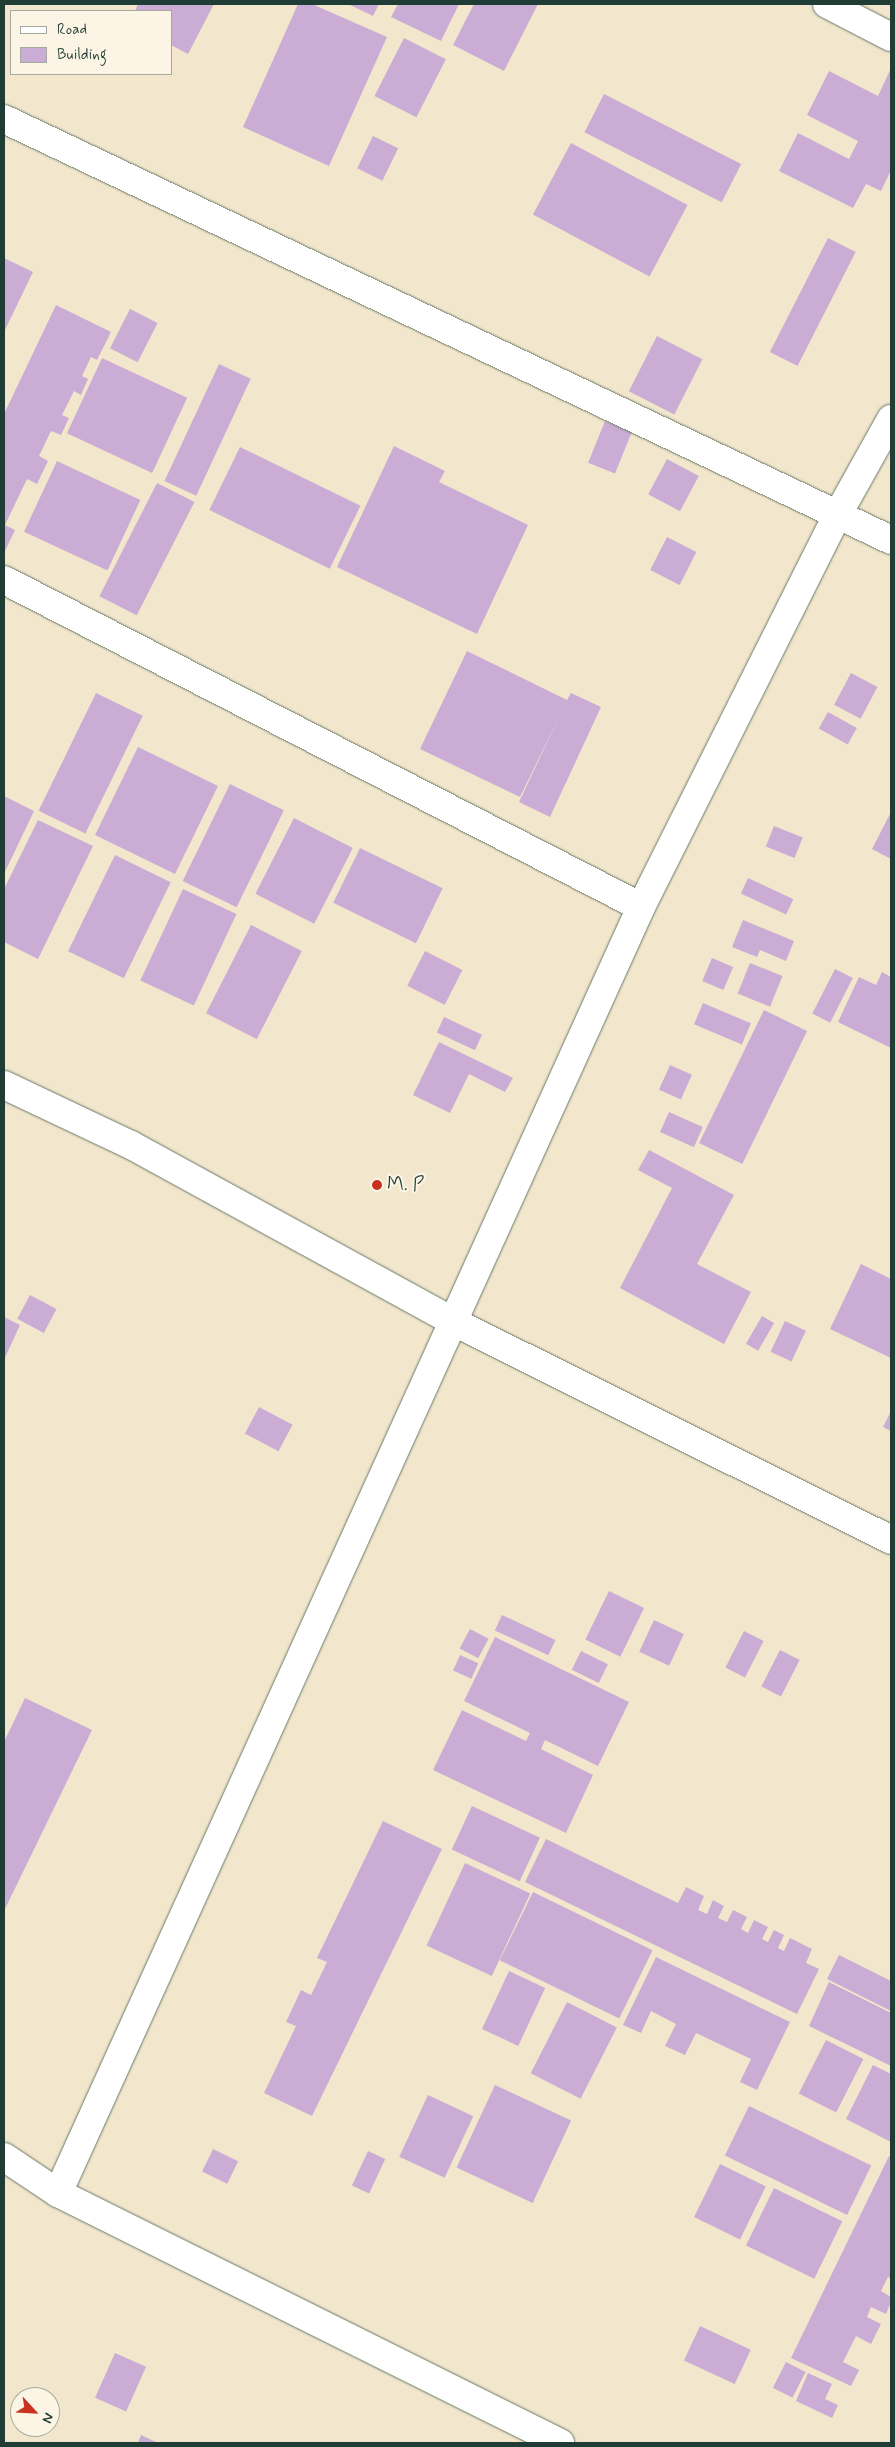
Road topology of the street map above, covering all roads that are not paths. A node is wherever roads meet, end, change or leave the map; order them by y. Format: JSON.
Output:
{"nodes":[{"id":1,"x":827,"y":4,"type":"edge"},
{"id":2,"x":891,"y":37,"type":"edge"},
{"id":3,"x":4,"y":119,"type":"edge"},
{"id":4,"x":891,"y":419,"type":"edge"},
{"id":5,"x":838,"y":514,"type":"junction"},
{"id":6,"x":891,"y":540,"type":"edge"},
{"id":7,"x":4,"y":580,"type":"edge"},
{"id":8,"x":641,"y":907,"type":"junction"},
{"id":9,"x":4,"y":1085,"type":"edge"},
{"id":10,"x":454,"y":1322,"type":"junction"},
{"id":11,"x":891,"y":1540,"type":"edge"},
{"id":12,"x":4,"y":2157,"type":"edge"},
{"id":13,"x":58,"y":2194,"type":"junction"},
{"id":14,"x":560,"y":2443,"type":"edge"}],
"edges":[{"from":1,"to":2,"type":"street"},
{"from":3,"to":5,"type":"street"},
{"from":4,"to":5,"type":"street"},
{"from":5,"to":6,"type":"street"},
{"from":5,"to":8,"type":"street"},
{"from":7,"to":8,"type":"street"},
{"from":8,"to":10,"type":"street"},
{"from":9,"to":10,"type":"street"},
{"from":10,"to":11,"type":"street"},
{"from":10,"to":13,"type":"street"},
{"from":12,"to":13,"type":"street"},
{"from":13,"to":14,"type":"street"}]}
